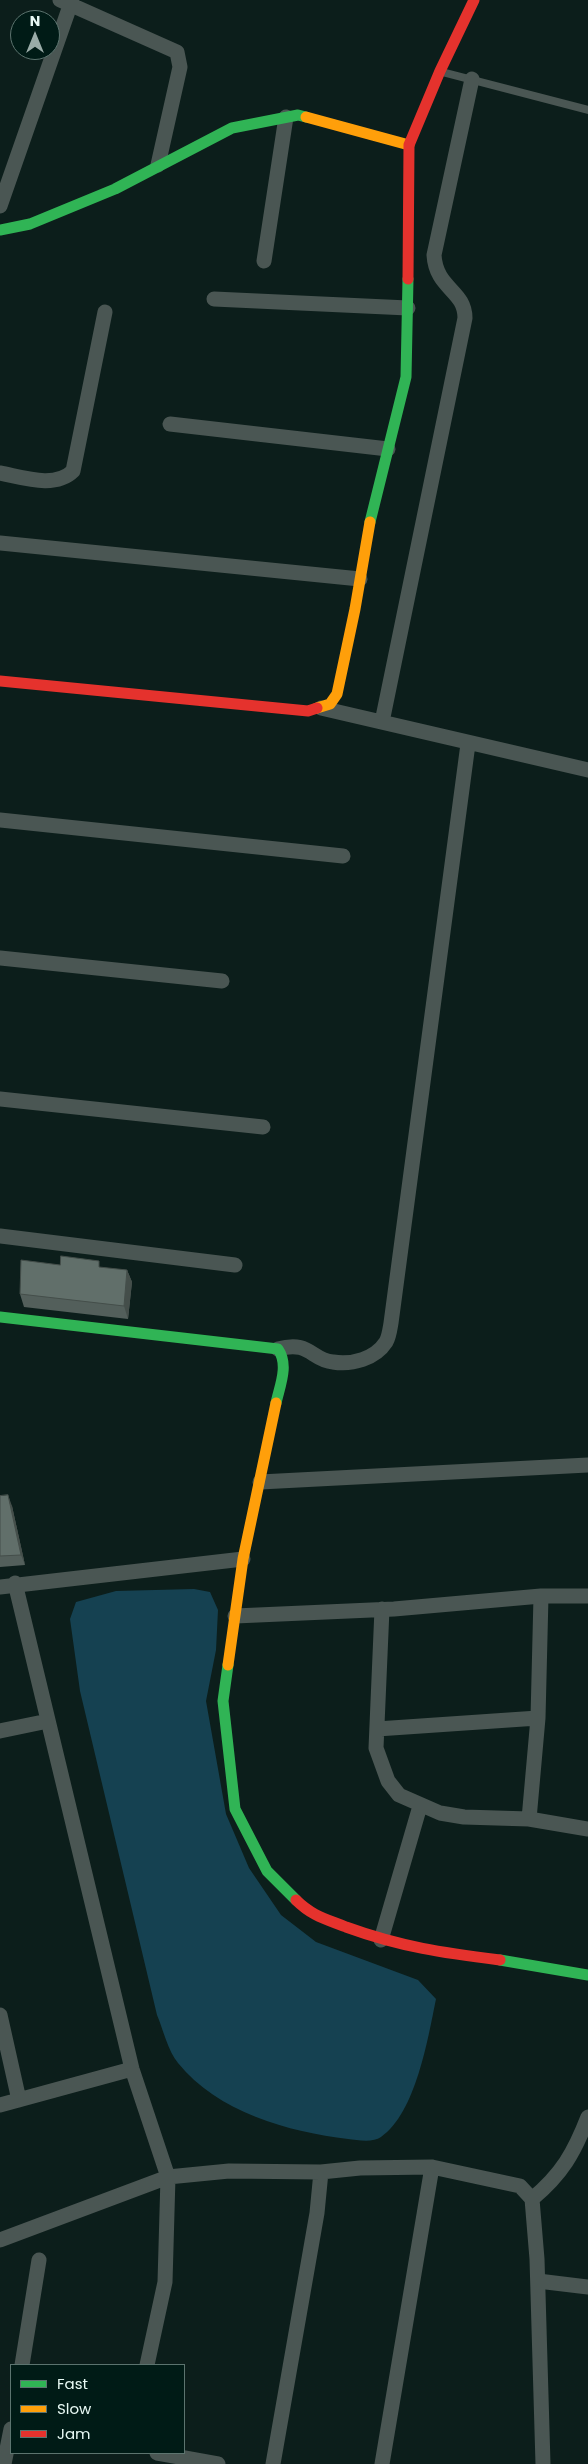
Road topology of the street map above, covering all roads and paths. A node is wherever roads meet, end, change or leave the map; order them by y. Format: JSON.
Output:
{"nodes":[{"id":1,"x":474,"y":0,"type":"edge"},
{"id":2,"x":67,"y":1,"type":"edge"},
{"id":3,"x":440,"y":72,"type":"junction"},
{"id":4,"x":472,"y":80,"type":"junction"},
{"id":5,"x":588,"y":110,"type":"edge"},
{"id":6,"x":286,"y":117,"type":"junction"},
{"id":7,"x":409,"y":145,"type":"junction"},
{"id":8,"x":158,"y":165,"type":"junction"},
{"id":9,"x":0,"y":206,"type":"edge"},
{"id":10,"x":0,"y":230,"type":"edge"},
{"id":11,"x":264,"y":261,"type":"dead end"},
{"id":12,"x":214,"y":299,"type":"dead end"},
{"id":13,"x":408,"y":308,"type":"junction"},
{"id":14,"x":105,"y":312,"type":"dead end"},
{"id":15,"x":170,"y":424,"type":"dead end"},
{"id":16,"x":388,"y":449,"type":"junction"},
{"id":17,"x":0,"y":473,"type":"edge"},
{"id":18,"x":0,"y":543,"type":"edge"},
{"id":19,"x":360,"y":579,"type":"junction"},
{"id":20,"x":0,"y":681,"type":"edge"},
{"id":21,"x":321,"y":708,"type":"junction"},
{"id":22,"x":382,"y":722,"type":"junction"},
{"id":23,"x":468,"y":744,"type":"junction"},
{"id":24,"x":588,"y":770,"type":"edge"},
{"id":25,"x":0,"y":820,"type":"edge"},
{"id":26,"x":343,"y":856,"type":"dead end"},
{"id":27,"x":0,"y":958,"type":"edge"},
{"id":28,"x":222,"y":981,"type":"dead end"},
{"id":29,"x":0,"y":1099,"type":"edge"},
{"id":30,"x":263,"y":1127,"type":"dead end"},
{"id":31,"x":0,"y":1236,"type":"edge"},
{"id":32,"x":236,"y":1265,"type":"dead end"},
{"id":33,"x":0,"y":1317,"type":"edge"},
{"id":34,"x":278,"y":1350,"type":"junction"},
{"id":35,"x":588,"y":1465,"type":"edge"},
{"id":36,"x":260,"y":1482,"type":"junction"},
{"id":37,"x":243,"y":1559,"type":"junction"},
{"id":38,"x":15,"y":1583,"type":"junction"},
{"id":39,"x":0,"y":1587,"type":"edge"},
{"id":40,"x":541,"y":1596,"type":"junction"},
{"id":41,"x":588,"y":1596,"type":"edge"},
{"id":42,"x":382,"y":1609,"type":"junction"},
{"id":43,"x":235,"y":1616,"type":"junction"},
{"id":44,"x":538,"y":1718,"type":"junction"},
{"id":45,"x":48,"y":1721,"type":"junction"},
{"id":46,"x":377,"y":1728,"type":"junction"},
{"id":47,"x":0,"y":1731,"type":"edge"},
{"id":48,"x":420,"y":1806,"type":"junction"},
{"id":49,"x":529,"y":1819,"type":"junction"},
{"id":50,"x":588,"y":1829,"type":"edge"},
{"id":51,"x":381,"y":1940,"type":"junction"},
{"id":52,"x":588,"y":1975,"type":"edge"},
{"id":53,"x":0,"y":2015,"type":"edge"},
{"id":54,"x":132,"y":2069,"type":"junction"},
{"id":55,"x":20,"y":2100,"type":"junction"},
{"id":56,"x":0,"y":2105,"type":"edge"},
{"id":57,"x":588,"y":2116,"type":"edge"},
{"id":58,"x":432,"y":2167,"type":"junction"},
{"id":59,"x":321,"y":2172,"type":"junction"},
{"id":60,"x":168,"y":2177,"type":"junction"},
{"id":61,"x":532,"y":2199,"type":"junction"},
{"id":62,"x":0,"y":2240,"type":"edge"},
{"id":63,"x":39,"y":2260,"type":"dead end"},
{"id":64,"x":538,"y":2281,"type":"junction"},
{"id":65,"x":588,"y":2287,"type":"edge"},
{"id":66,"x":22,"y":2364,"type":"edge"},
{"id":67,"x":147,"y":2364,"type":"edge"},
{"id":68,"x":10,"y":2434,"type":"edge"},
{"id":69,"x":163,"y":2454,"type":"edge"},
{"id":70,"x":4,"y":2464,"type":"edge"},
{"id":71,"x":218,"y":2464,"type":"edge"},
{"id":72,"x":273,"y":2464,"type":"edge"},
{"id":73,"x":382,"y":2464,"type":"edge"},
{"id":74,"x":544,"y":2464,"type":"edge"}],
"edges":[{"from":1,"to":3,"type":"street"},
{"from":2,"to":8,"type":"street"},
{"from":2,"to":9,"type":"street"},
{"from":3,"to":4,"type":"lane"},
{"from":3,"to":7,"type":"street"},
{"from":4,"to":5,"type":"lane"},
{"from":4,"to":22,"type":"street"},
{"from":6,"to":7,"type":"street"},
{"from":6,"to":8,"type":"street"},
{"from":6,"to":11,"type":"street"},
{"from":7,"to":13,"type":"street"},
{"from":8,"to":10,"type":"street"},
{"from":12,"to":13,"type":"street"},
{"from":13,"to":16,"type":"street"},
{"from":14,"to":17,"type":"street"},
{"from":15,"to":16,"type":"street"},
{"from":16,"to":19,"type":"street"},
{"from":18,"to":19,"type":"street"},
{"from":19,"to":21,"type":"street"},
{"from":20,"to":21,"type":"street"},
{"from":21,"to":22,"type":"street"},
{"from":22,"to":23,"type":"street"},
{"from":23,"to":24,"type":"street"},
{"from":23,"to":34,"type":"street"},
{"from":25,"to":26,"type":"street"},
{"from":27,"to":28,"type":"street"},
{"from":29,"to":30,"type":"street"},
{"from":31,"to":32,"type":"street"},
{"from":33,"to":34,"type":"street"},
{"from":34,"to":36,"type":"street"},
{"from":35,"to":36,"type":"street"},
{"from":36,"to":37,"type":"street"},
{"from":37,"to":38,"type":"street"},
{"from":37,"to":43,"type":"street"},
{"from":38,"to":39,"type":"street"},
{"from":38,"to":45,"type":"street"},
{"from":40,"to":41,"type":"street"},
{"from":40,"to":42,"type":"street"},
{"from":40,"to":44,"type":"street"},
{"from":42,"to":43,"type":"street"},
{"from":42,"to":46,"type":"street"},
{"from":43,"to":51,"type":"street"},
{"from":44,"to":46,"type":"street"},
{"from":44,"to":49,"type":"street"},
{"from":45,"to":47,"type":"street"},
{"from":45,"to":54,"type":"street"},
{"from":46,"to":48,"type":"street"},
{"from":48,"to":49,"type":"street"},
{"from":48,"to":51,"type":"street"},
{"from":49,"to":50,"type":"street"},
{"from":51,"to":52,"type":"street"},
{"from":53,"to":55,"type":"street"},
{"from":54,"to":55,"type":"street"},
{"from":54,"to":60,"type":"street"},
{"from":55,"to":56,"type":"street"},
{"from":57,"to":61,"type":"street"},
{"from":58,"to":59,"type":"street"},
{"from":58,"to":61,"type":"street"},
{"from":58,"to":73,"type":"street"},
{"from":59,"to":60,"type":"street"},
{"from":59,"to":72,"type":"street"},
{"from":60,"to":62,"type":"street"},
{"from":60,"to":67,"type":"street"},
{"from":61,"to":64,"type":"street"},
{"from":63,"to":66,"type":"street"},
{"from":64,"to":65,"type":"street"},
{"from":64,"to":74,"type":"street"},
{"from":68,"to":70,"type":"street"},
{"from":69,"to":71,"type":"street"}]}
